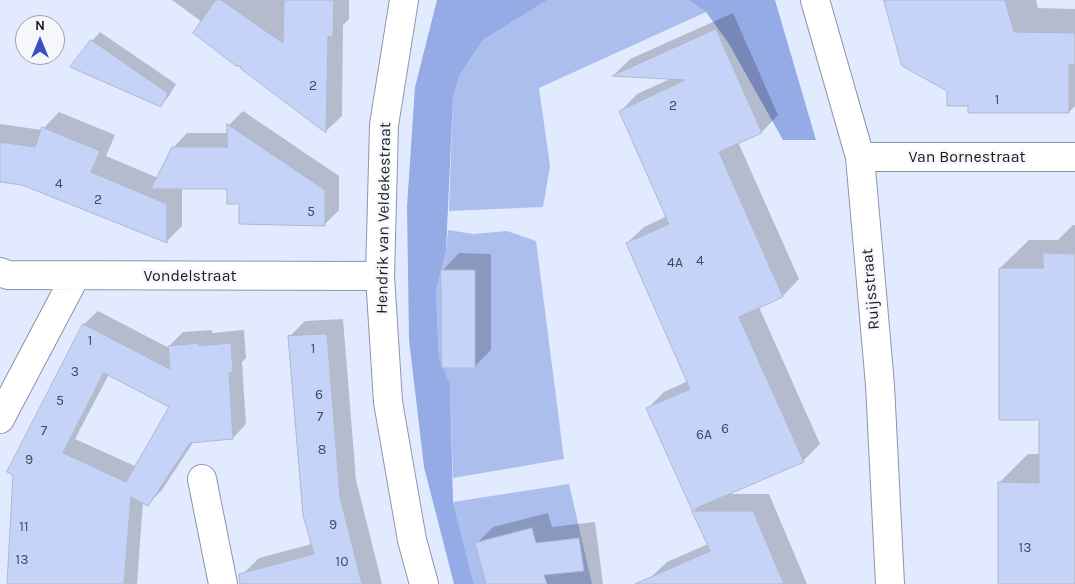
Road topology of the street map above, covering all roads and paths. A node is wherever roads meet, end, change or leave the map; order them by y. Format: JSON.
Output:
{"nodes":[{"id":1,"x":404,"y":0,"type":"edge"},
{"id":2,"x":814,"y":0,"type":"edge"},
{"id":3,"x":860,"y":157,"type":"junction"},
{"id":4,"x":1075,"y":157,"type":"edge"},
{"id":5,"x":0,"y":272,"type":"edge"},
{"id":6,"x":76,"y":275,"type":"junction"},
{"id":7,"x":380,"y":276,"type":"junction"},
{"id":8,"x":0,"y":420,"type":"edge"},
{"id":9,"x":202,"y":479,"type":"dead end"},
{"id":10,"x":223,"y":584,"type":"edge"},
{"id":11,"x":424,"y":584,"type":"edge"},
{"id":12,"x":890,"y":584,"type":"edge"}],
"edges":[{"from":1,"to":7,"type":"street","name":"Hendrik van Veldekestraat"},
{"from":2,"to":3,"type":"street","name":"Ruijsstraat"},
{"from":3,"to":4,"type":"street","name":"Van Bornestraat"},
{"from":3,"to":12,"type":"street","name":"Ruijsstraat"},
{"from":5,"to":6,"type":"street","name":"Vondelstraat"},
{"from":6,"to":7,"type":"street","name":"Vondelstraat"},
{"from":6,"to":8,"type":"street"},
{"from":7,"to":11,"type":"street","name":"Hendrik van Veldekestraat"},
{"from":9,"to":10,"type":"street"}]}
